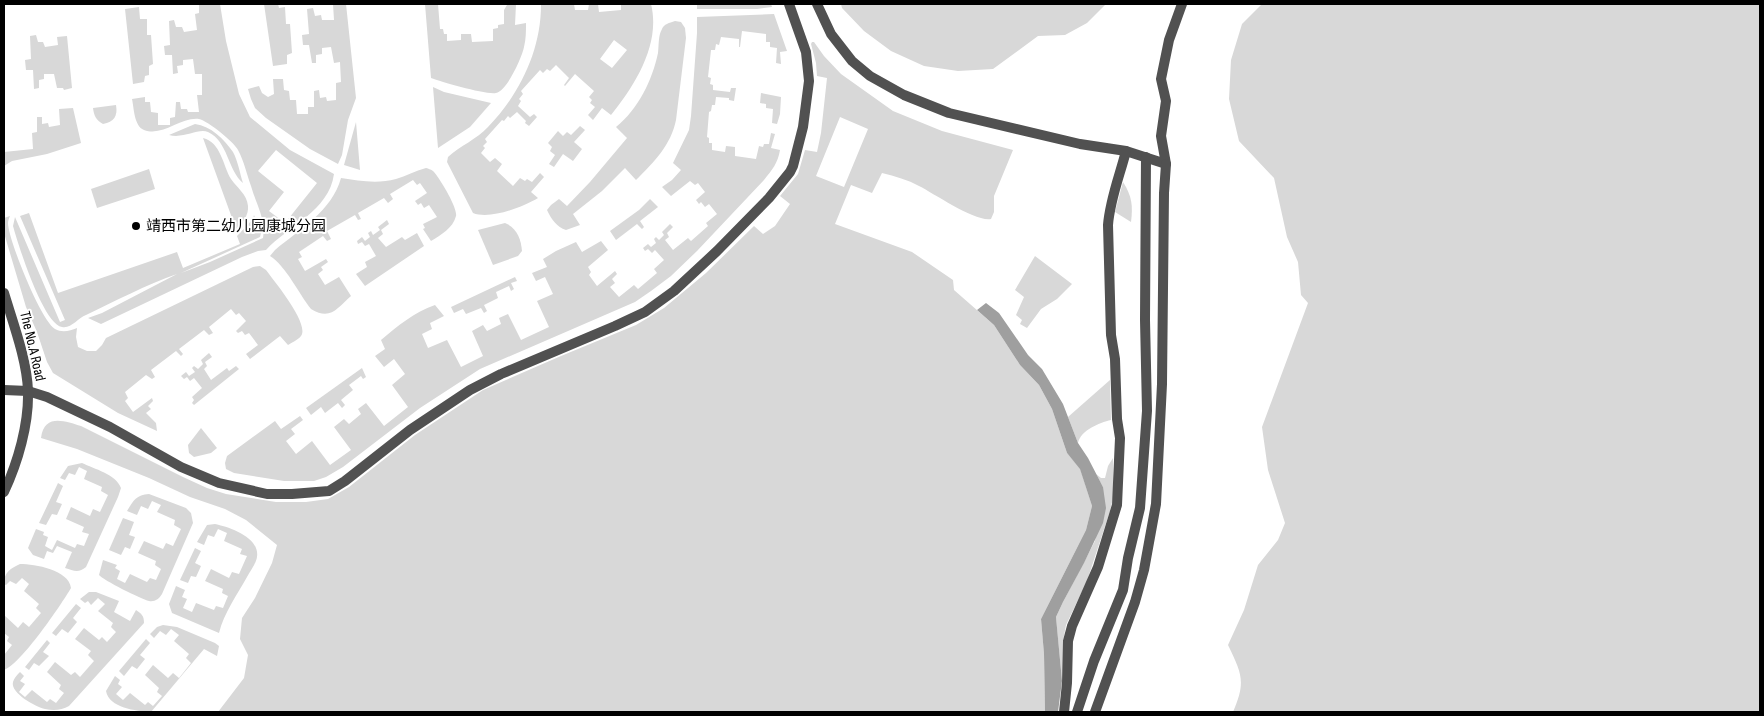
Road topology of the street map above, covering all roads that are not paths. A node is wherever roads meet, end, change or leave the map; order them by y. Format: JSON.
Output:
{"nodes":[{"id":1,"x":789,"y":4,"type":"edge"},
{"id":2,"x":817,"y":4,"type":"edge"},
{"id":3,"x":1182,"y":4,"type":"edge"},
{"id":4,"x":1126,"y":150,"type":"junction"},
{"id":5,"x":1146,"y":157,"type":"junction"},
{"id":6,"x":1166,"y":164,"type":"junction"},
{"id":7,"x":4,"y":294,"type":"edge"},
{"id":8,"x":4,"y":390,"type":"edge"},
{"id":9,"x":28,"y":391,"type":"junction"},
{"id":10,"x":4,"y":492,"type":"edge"},
{"id":11,"x":1064,"y":712,"type":"edge"},
{"id":12,"x":1077,"y":712,"type":"edge"},
{"id":13,"x":1095,"y":712,"type":"edge"}],
"edges":[{"from":1,"to":9,"type":"street"},
{"from":2,"to":4,"type":"street"},
{"from":3,"to":6,"type":"street"},
{"from":4,"to":5,"type":"street"},
{"from":4,"to":11,"type":"street"},
{"from":5,"to":6,"type":"street"},
{"from":5,"to":12,"type":"street"},
{"from":6,"to":13,"type":"street"},
{"from":7,"to":9,"type":"street","name":"The No.A Road"},
{"from":8,"to":9,"type":"street"},
{"from":9,"to":10,"type":"street","name":"The No.A Road"}]}
